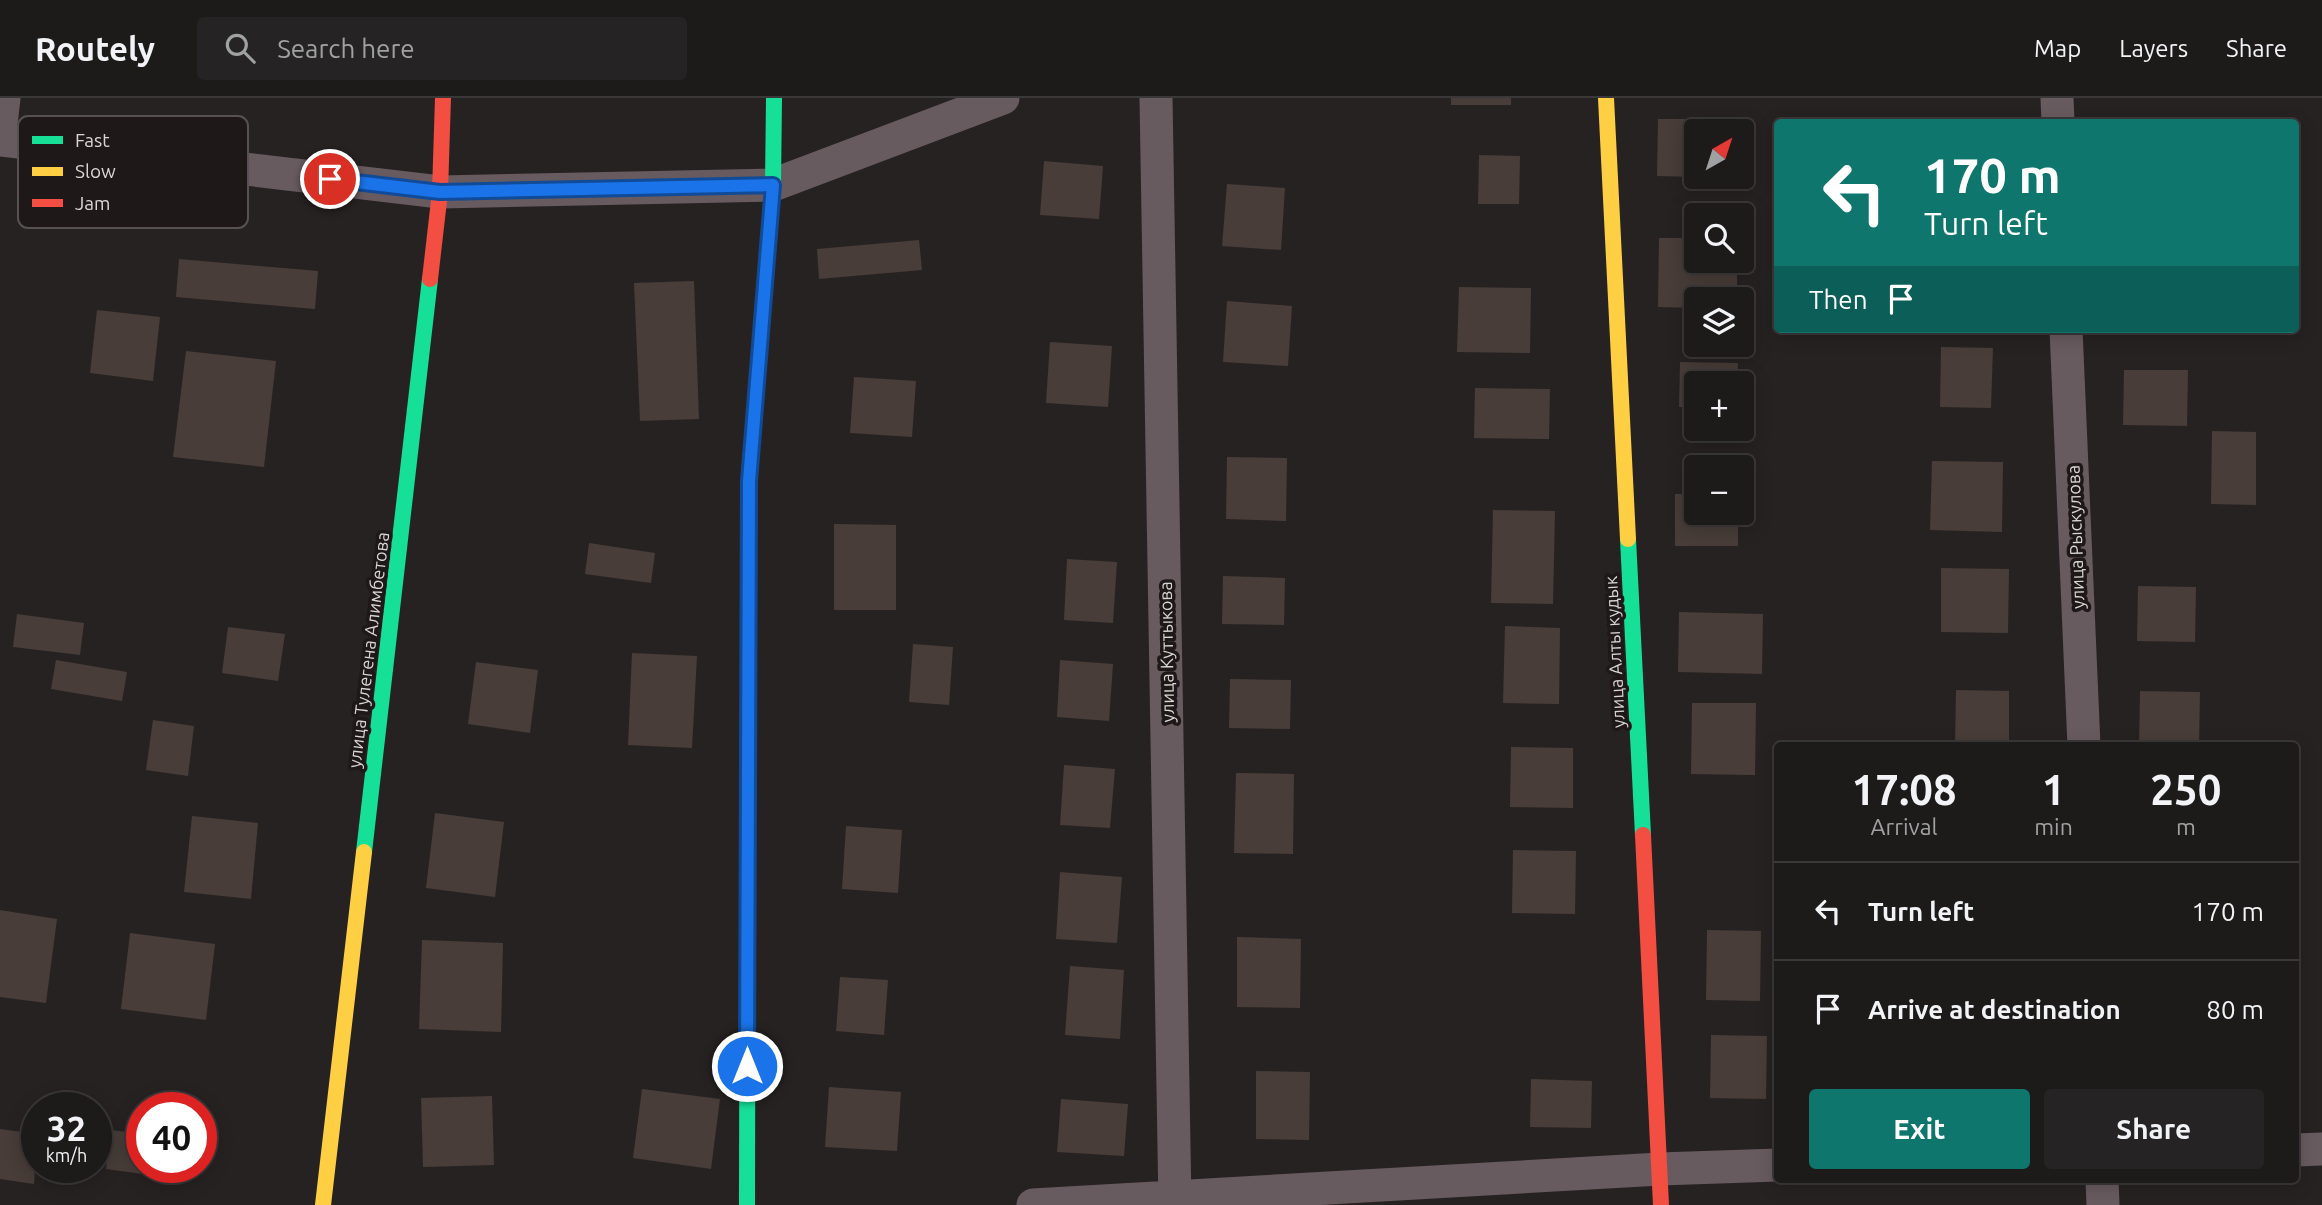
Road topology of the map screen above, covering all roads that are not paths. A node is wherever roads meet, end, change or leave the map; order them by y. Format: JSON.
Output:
{"nodes":[{"id":1,"x":4,"y":98,"type":"edge"},
{"id":2,"x":443,"y":98,"type":"edge"},
{"id":3,"x":774,"y":98,"type":"edge"},
{"id":4,"x":1003,"y":98,"type":"edge"},
{"id":5,"x":1156,"y":98,"type":"edge"},
{"id":6,"x":1606,"y":98,"type":"edge"},
{"id":7,"x":2057,"y":98,"type":"edge"},
{"id":8,"x":2058,"y":119,"type":"edge"},
{"id":9,"x":0,"y":133,"type":"edge"},
{"id":10,"x":0,"y":140,"type":"edge"},
{"id":11,"x":18,"y":142,"type":"edge"},
{"id":12,"x":248,"y":169,"type":"edge"},
{"id":13,"x":773,"y":185,"type":"junction"},
{"id":14,"x":440,"y":192,"type":"junction"},
{"id":15,"x":2066,"y":333,"type":"edge"},
{"id":16,"x":2084,"y":742,"type":"edge"},
{"id":17,"x":2322,"y":1149,"type":"edge"},
{"id":18,"x":2299,"y":1150,"type":"edge"},
{"id":19,"x":1774,"y":1166,"type":"edge"},
{"id":20,"x":1660,"y":1169,"type":"junction"},
{"id":21,"x":2102,"y":1183,"type":"edge"},
{"id":22,"x":1175,"y":1201,"type":"edge"},
{"id":23,"x":323,"y":1205,"type":"edge"},
{"id":24,"x":747,"y":1205,"type":"edge"},
{"id":25,"x":1033,"y":1205,"type":"edge"},
{"id":26,"x":1661,"y":1205,"type":"edge"},
{"id":27,"x":2103,"y":1205,"type":"edge"}],
"edges":[{"from":1,"to":9,"type":"street"},
{"from":2,"to":14,"type":"street","name":"улица Тулегена Алимбетова"},
{"from":3,"to":13,"type":"street"},
{"from":4,"to":13,"type":"street"},
{"from":5,"to":22,"type":"street","name":"улица Куттыкова"},
{"from":6,"to":20,"type":"street","name":"улица Алты кудык"},
{"from":7,"to":8,"type":"street"},
{"from":10,"to":11,"type":"street"},
{"from":12,"to":14,"type":"street"},
{"from":13,"to":14,"type":"street"},
{"from":13,"to":24,"type":"street"},
{"from":14,"to":23,"type":"street","name":"улица Тулегена Алимбетова"},
{"from":15,"to":16,"type":"street","name":"улица Рыскулова"},
{"from":17,"to":18,"type":"street"},
{"from":19,"to":20,"type":"street"},
{"from":20,"to":22,"type":"street"},
{"from":20,"to":26,"type":"street","name":"улица Алты кудык"},
{"from":21,"to":27,"type":"street"},
{"from":22,"to":25,"type":"street"}]}
